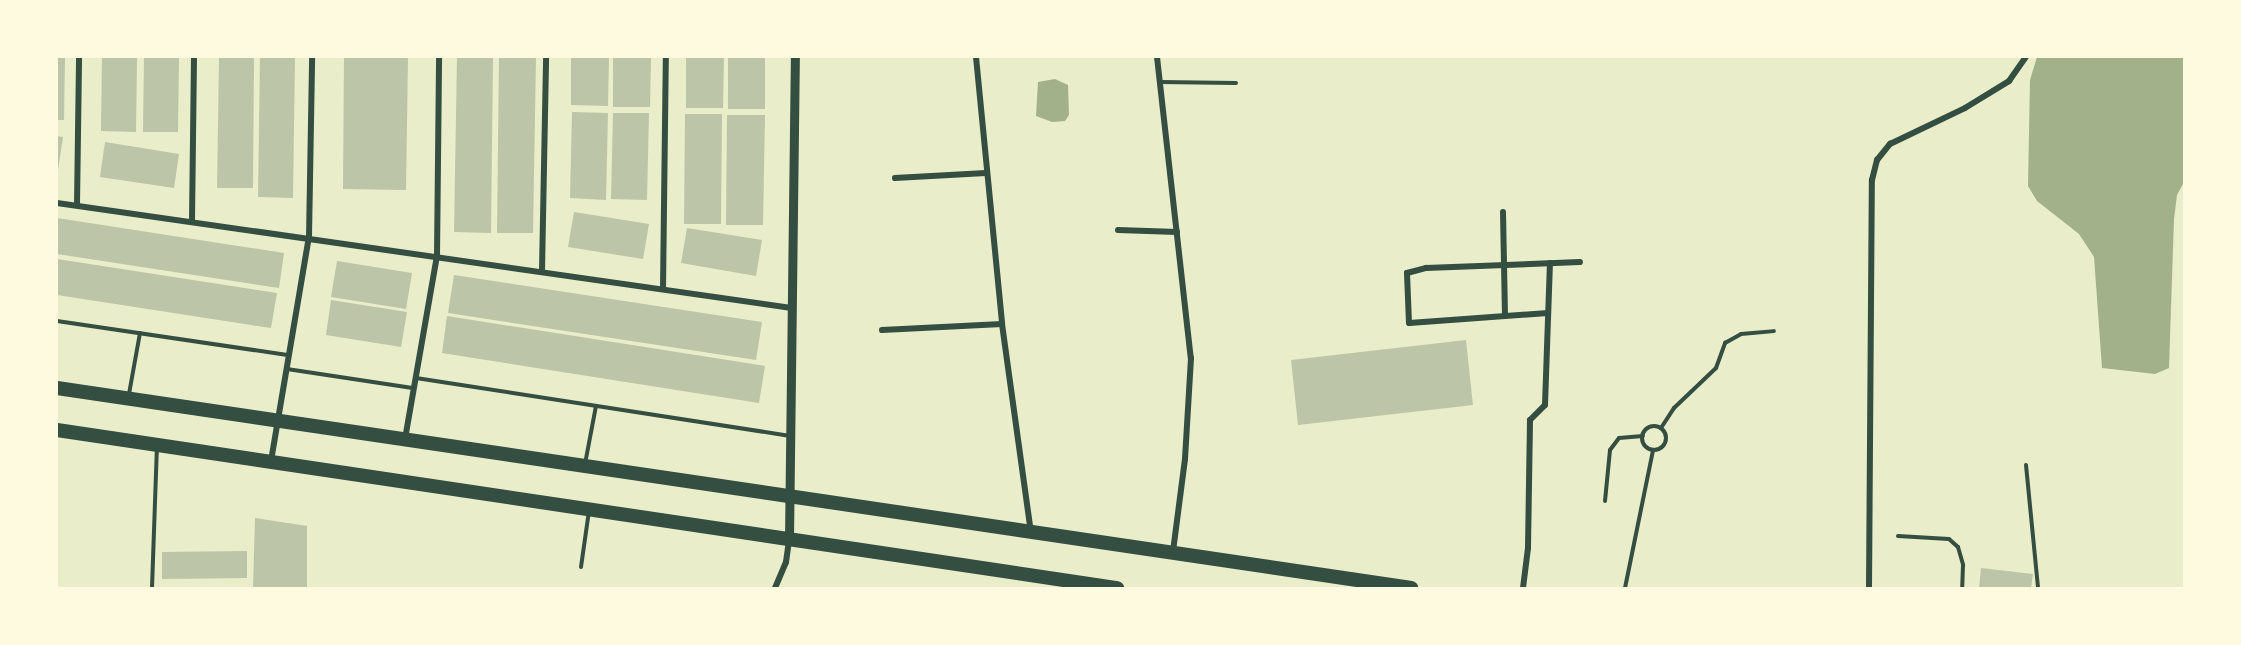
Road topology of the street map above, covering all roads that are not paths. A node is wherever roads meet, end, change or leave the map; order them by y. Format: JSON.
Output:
{"nodes":[{"id":1,"x":79,"y":57,"type":"edge"},
{"id":2,"x":194,"y":57,"type":"edge"},
{"id":3,"x":312,"y":57,"type":"edge"},
{"id":4,"x":439,"y":57,"type":"edge"},
{"id":5,"x":546,"y":57,"type":"edge"},
{"id":6,"x":666,"y":57,"type":"edge"},
{"id":7,"x":795,"y":57,"type":"edge"},
{"id":8,"x":976,"y":57,"type":"edge"},
{"id":9,"x":1157,"y":57,"type":"edge"},
{"id":10,"x":2026,"y":57,"type":"edge"},
{"id":11,"x":1160,"y":82,"type":"junction"},
{"id":12,"x":1236,"y":83,"type":"dead end"},
{"id":13,"x":986,"y":173,"type":"junction"},
{"id":14,"x":895,"y":178,"type":"dead end"},
{"id":15,"x":57,"y":203,"type":"edge"},
{"id":16,"x":76,"y":205,"type":"junction"},
{"id":17,"x":1503,"y":212,"type":"dead end"},
{"id":18,"x":192,"y":221,"type":"junction"},
{"id":19,"x":1118,"y":230,"type":"dead end"},
{"id":20,"x":1177,"y":232,"type":"junction"},
{"id":21,"x":309,"y":237,"type":"junction"},
{"id":22,"x":437,"y":256,"type":"junction"},
{"id":23,"x":1580,"y":262,"type":"dead end"},
{"id":24,"x":1550,"y":263,"type":"junction"},
{"id":25,"x":1504,"y":265,"type":"junction"},
{"id":26,"x":542,"y":272,"type":"junction"},
{"id":27,"x":663,"y":289,"type":"junction"},
{"id":28,"x":792,"y":308,"type":"junction"},
{"id":29,"x":1548,"y":313,"type":"junction"},
{"id":30,"x":1505,"y":316,"type":"junction"},
{"id":31,"x":57,"y":321,"type":"edge"},
{"id":32,"x":1002,"y":324,"type":"junction"},
{"id":33,"x":882,"y":330,"type":"dead end"},
{"id":34,"x":1774,"y":331,"type":"dead end"},
{"id":35,"x":140,"y":333,"type":"junction"},
{"id":36,"x":288,"y":355,"type":"junction"},
{"id":37,"x":286,"y":369,"type":"junction"},
{"id":38,"x":416,"y":378,"type":"junction"},
{"id":39,"x":57,"y":388,"type":"edge"},
{"id":40,"x":414,"y":388,"type":"junction"},
{"id":41,"x":128,"y":399,"type":"junction"},
{"id":42,"x":596,"y":406,"type":"junction"},
{"id":43,"x":277,"y":420,"type":"junction"},
{"id":44,"x":1661,"y":428,"type":"junction"},
{"id":45,"x":57,"y":430,"type":"edge"},
{"id":46,"x":790,"y":436,"type":"junction"},
{"id":47,"x":1643,"y":436,"type":"junction"},
{"id":48,"x":405,"y":439,"type":"junction"},
{"id":49,"x":157,"y":445,"type":"junction"},
{"id":50,"x":1653,"y":450,"type":"junction"},
{"id":51,"x":271,"y":461,"type":"junction"},
{"id":52,"x":2026,"y":465,"type":"dead end"},
{"id":53,"x":585,"y":466,"type":"junction"},
{"id":54,"x":789,"y":496,"type":"junction"},
{"id":55,"x":1605,"y":501,"type":"dead end"},
{"id":56,"x":590,"y":509,"type":"junction"},
{"id":57,"x":1031,"y":532,"type":"junction"},
{"id":58,"x":1898,"y":536,"type":"dead end"},
{"id":59,"x":789,"y":539,"type":"junction"},
{"id":60,"x":1173,"y":553,"type":"junction"},
{"id":61,"x":581,"y":567,"type":"dead end"},
{"id":62,"x":152,"y":588,"type":"edge"},
{"id":63,"x":775,"y":588,"type":"edge"},
{"id":64,"x":1117,"y":588,"type":"edge"},
{"id":65,"x":1411,"y":588,"type":"edge"},
{"id":66,"x":1523,"y":588,"type":"edge"},
{"id":67,"x":1625,"y":588,"type":"edge"},
{"id":68,"x":1869,"y":588,"type":"edge"},
{"id":69,"x":1962,"y":588,"type":"edge"},
{"id":70,"x":2038,"y":588,"type":"edge"}],
"edges":[{"from":1,"to":16,"type":"street"},
{"from":2,"to":18,"type":"street"},
{"from":3,"to":21,"type":"street"},
{"from":4,"to":22,"type":"street"},
{"from":5,"to":26,"type":"street"},
{"from":6,"to":27,"type":"street"},
{"from":7,"to":28,"type":"street"},
{"from":8,"to":13,"type":"street"},
{"from":9,"to":11,"type":"street"},
{"from":10,"to":68,"type":"street"},
{"from":11,"to":12,"type":"lane"},
{"from":11,"to":20,"type":"street"},
{"from":13,"to":14,"type":"street"},
{"from":13,"to":32,"type":"street"},
{"from":15,"to":16,"type":"street"},
{"from":16,"to":18,"type":"street"},
{"from":17,"to":25,"type":"street"},
{"from":18,"to":21,"type":"street"},
{"from":19,"to":20,"type":"street"},
{"from":20,"to":60,"type":"street"},
{"from":21,"to":22,"type":"street"},
{"from":21,"to":36,"type":"street"},
{"from":22,"to":26,"type":"street"},
{"from":22,"to":38,"type":"street"},
{"from":23,"to":24,"type":"street"},
{"from":24,"to":25,"type":"street"},
{"from":24,"to":29,"type":"street"},
{"from":25,"to":30,"type":"street"},
{"from":25,"to":30,"type":"street"},
{"from":26,"to":27,"type":"street"},
{"from":27,"to":28,"type":"street"},
{"from":28,"to":46,"type":"street"},
{"from":29,"to":30,"type":"street"},
{"from":29,"to":66,"type":"street"},
{"from":31,"to":35,"type":"lane"},
{"from":32,"to":33,"type":"street"},
{"from":32,"to":57,"type":"street"},
{"from":34,"to":44,"type":"lane"},
{"from":35,"to":36,"type":"lane"},
{"from":35,"to":41,"type":"lane"},
{"from":36,"to":37,"type":"street"},
{"from":37,"to":40,"type":"lane"},
{"from":37,"to":43,"type":"street"},
{"from":38,"to":40,"type":"street"},
{"from":38,"to":42,"type":"lane"},
{"from":39,"to":41,"type":"highway"},
{"from":40,"to":48,"type":"street"},
{"from":41,"to":43,"type":"highway"},
{"from":42,"to":46,"type":"lane"},
{"from":42,"to":53,"type":"lane"},
{"from":43,"to":48,"type":"highway"},
{"from":43,"to":51,"type":"street"},
{"from":44,"to":47,"type":"lane"},
{"from":44,"to":50,"type":"lane"},
{"from":45,"to":49,"type":"highway"},
{"from":46,"to":54,"type":"street"},
{"from":47,"to":50,"type":"lane"},
{"from":47,"to":55,"type":"lane"},
{"from":48,"to":53,"type":"highway"},
{"from":49,"to":51,"type":"highway"},
{"from":49,"to":62,"type":"lane"},
{"from":50,"to":67,"type":"lane"},
{"from":51,"to":56,"type":"highway"},
{"from":52,"to":70,"type":"lane"},
{"from":53,"to":54,"type":"highway"},
{"from":54,"to":57,"type":"highway"},
{"from":54,"to":59,"type":"street"},
{"from":56,"to":59,"type":"highway"},
{"from":56,"to":61,"type":"lane"},
{"from":57,"to":60,"type":"highway"},
{"from":58,"to":69,"type":"lane"},
{"from":59,"to":63,"type":"street"},
{"from":59,"to":64,"type":"highway"},
{"from":60,"to":65,"type":"highway"}]}
